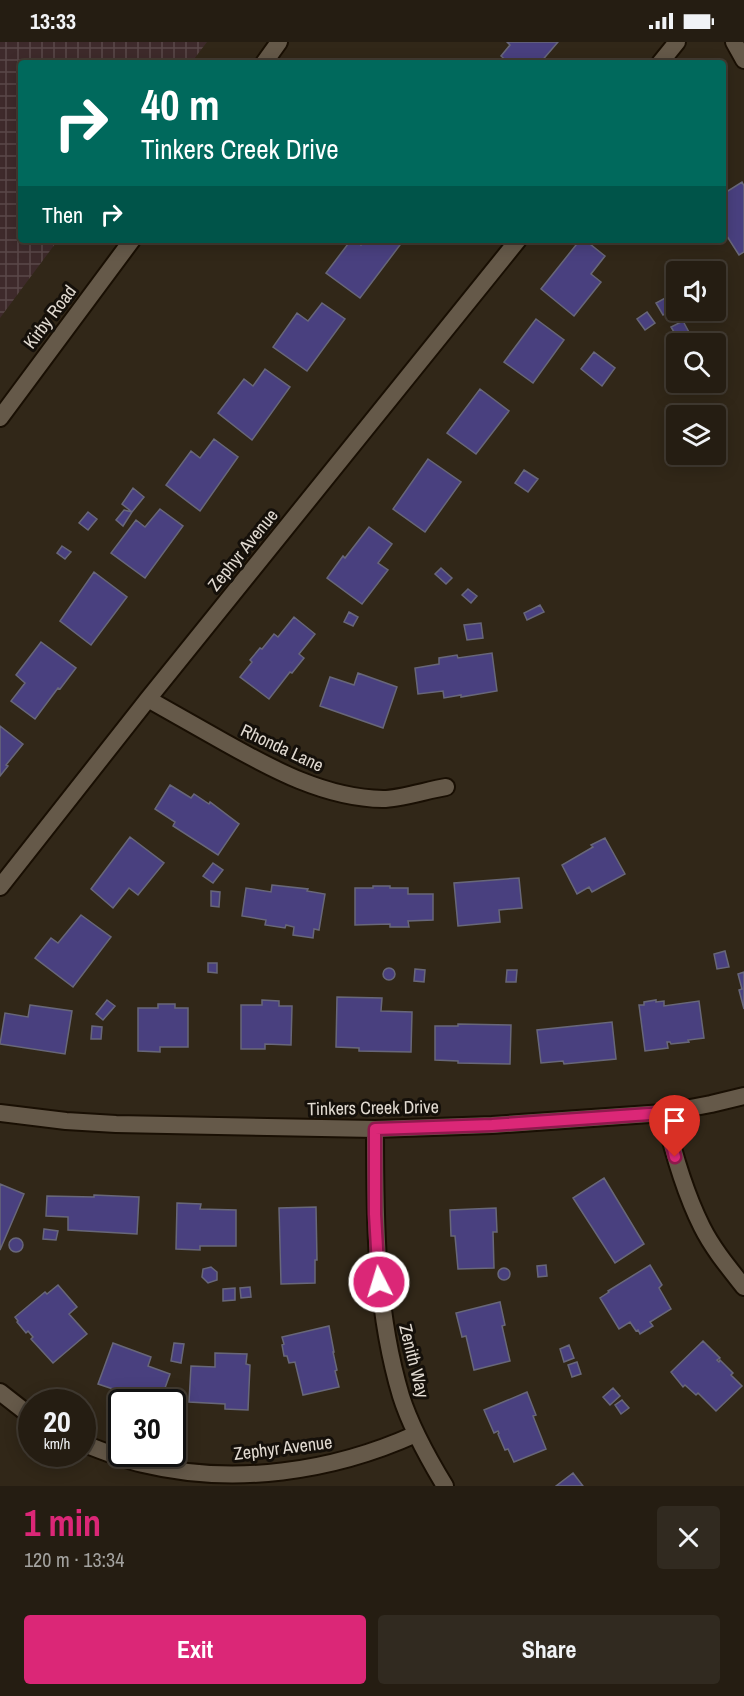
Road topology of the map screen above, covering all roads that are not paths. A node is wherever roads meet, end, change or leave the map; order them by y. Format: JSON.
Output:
{"nodes":[{"id":1,"x":279,"y":42,"type":"edge"},
{"id":2,"x":677,"y":42,"type":"edge"},
{"id":3,"x":734,"y":42,"type":"edge"},
{"id":4,"x":266,"y":60,"type":"edge"},
{"id":5,"x":662,"y":60,"type":"edge"},
{"id":6,"x":744,"y":60,"type":"edge"},
{"id":7,"x":130,"y":243,"type":"edge"},
{"id":8,"x":516,"y":243,"type":"edge"},
{"id":9,"x":0,"y":418,"type":"edge"},
{"id":10,"x":148,"y":699,"type":"junction"},
{"id":11,"x":446,"y":787,"type":"dead end"},
{"id":12,"x":0,"y":887,"type":"edge"},
{"id":13,"x":744,"y":1096,"type":"edge"},
{"id":14,"x":0,"y":1113,"type":"edge"},
{"id":15,"x":664,"y":1113,"type":"junction"},
{"id":16,"x":375,"y":1129,"type":"junction"},
{"id":17,"x":744,"y":1287,"type":"edge"},
{"id":18,"x":0,"y":1392,"type":"edge"},
{"id":19,"x":18,"y":1406,"type":"edge"},
{"id":20,"x":416,"y":1434,"type":"junction"},
{"id":21,"x":96,"y":1448,"type":"edge"},
{"id":22,"x":445,"y":1486,"type":"edge"}],
"edges":[{"from":1,"to":4,"type":"street"},
{"from":2,"to":5,"type":"street"},
{"from":3,"to":6,"type":"street"},
{"from":7,"to":9,"type":"street","name":"Kirby Road"},
{"from":8,"to":10,"type":"street","name":"Zephyr Avenue"},
{"from":10,"to":11,"type":"street","name":"Rhonda Lane"},
{"from":10,"to":12,"type":"street","name":"Zephyr Avenue"},
{"from":13,"to":15,"type":"street","name":"Tinkers Creek Drive"},
{"from":14,"to":16,"type":"street","name":"Tinkers Creek Drive"},
{"from":15,"to":16,"type":"street","name":"Tinkers Creek Drive"},
{"from":15,"to":17,"type":"street"},
{"from":16,"to":20,"type":"street","name":"Zenith Way"},
{"from":18,"to":19,"type":"street"},
{"from":20,"to":21,"type":"street","name":"Zephyr Avenue"},
{"from":20,"to":22,"type":"street","name":"Zenith Way"}]}
